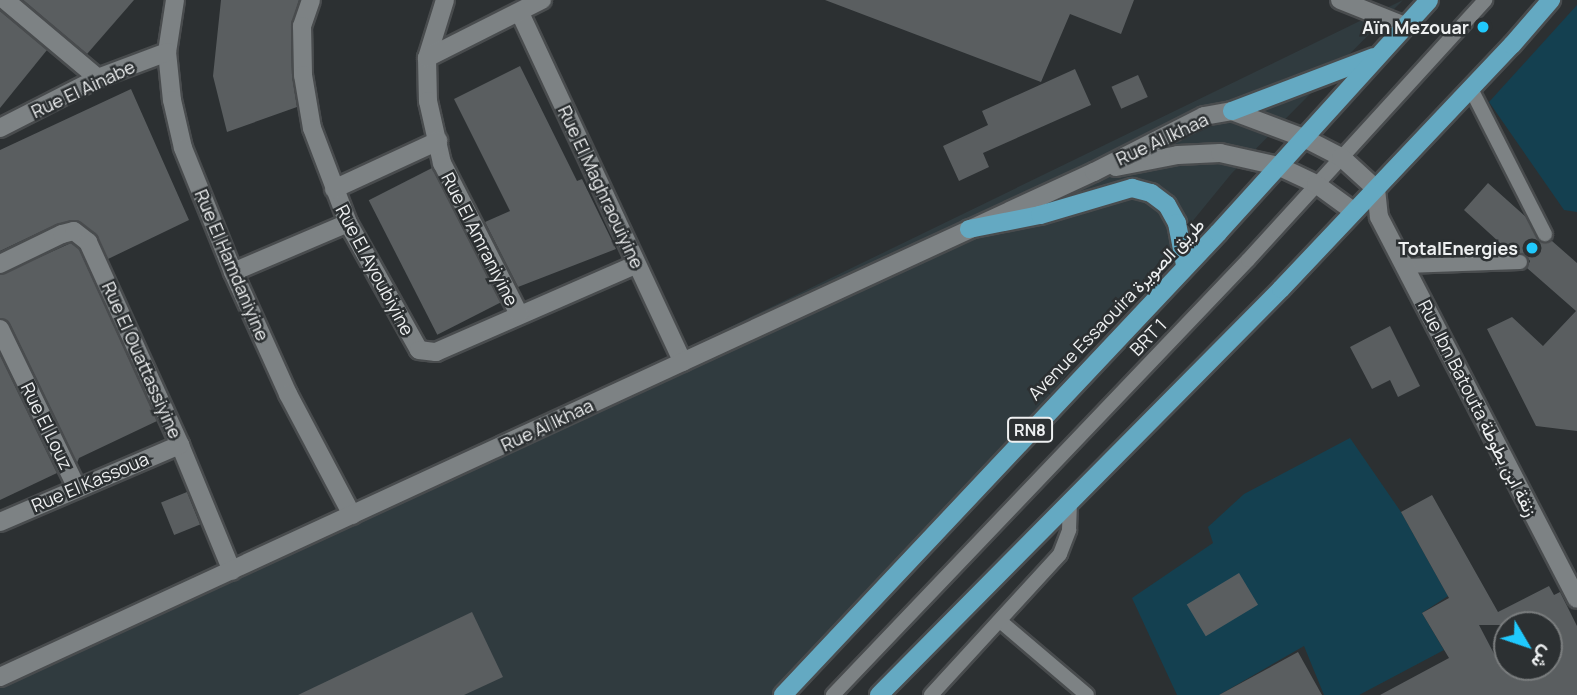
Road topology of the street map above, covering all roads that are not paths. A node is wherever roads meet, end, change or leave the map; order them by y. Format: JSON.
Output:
{"nodes":[{"id":1,"x":5,"y":0,"type":"edge"},
{"id":2,"x":175,"y":0,"type":"edge"},
{"id":3,"x":311,"y":0,"type":"edge"},
{"id":4,"x":445,"y":0,"type":"edge"},
{"id":5,"x":542,"y":0,"type":"edge"},
{"id":6,"x":1340,"y":0,"type":"edge"},
{"id":7,"x":1429,"y":0,"type":"edge"},
{"id":8,"x":1485,"y":0,"type":"edge"},
{"id":9,"x":1551,"y":0,"type":"edge"},
{"id":10,"x":520,"y":13,"type":"junction"},
{"id":11,"x":1405,"y":26,"type":"junction"},
{"id":12,"x":167,"y":52,"type":"junction"},
{"id":13,"x":1377,"y":55,"type":"junction"},
{"id":14,"x":427,"y":58,"type":"junction"},
{"id":15,"x":98,"y":78,"type":"junction"},
{"id":16,"x":1471,"y":89,"type":"junction"},
{"id":17,"x":1232,"y":111,"type":"junction"},
{"id":18,"x":0,"y":128,"type":"edge"},
{"id":19,"x":1304,"y":138,"type":"junction"},
{"id":20,"x":438,"y":141,"type":"junction"},
{"id":21,"x":1341,"y":157,"type":"junction"},
{"id":22,"x":1278,"y":166,"type":"junction"},
{"id":23,"x":1094,"y":172,"type":"junction"},
{"id":24,"x":1316,"y":184,"type":"junction"},
{"id":25,"x":334,"y":189,"type":"junction"},
{"id":26,"x":1376,"y":190,"type":"junction"},
{"id":27,"x":1353,"y":211,"type":"junction"},
{"id":28,"x":1380,"y":217,"type":"junction"},
{"id":29,"x":348,"y":223,"type":"junction"},
{"id":30,"x":969,"y":229,"type":"junction"},
{"id":31,"x":1545,"y":234,"type":"dead end"},
{"id":32,"x":1520,"y":262,"type":"dead end"},
{"id":33,"x":0,"y":264,"type":"edge"},
{"id":34,"x":637,"y":264,"type":"junction"},
{"id":35,"x":1185,"y":265,"type":"junction"},
{"id":36,"x":1404,"y":266,"type":"junction"},
{"id":37,"x":233,"y":272,"type":"junction"},
{"id":38,"x":519,"y":314,"type":"junction"},
{"id":39,"x":0,"y":329,"type":"edge"},
{"id":40,"x":683,"y":362,"type":"junction"},
{"id":41,"x":180,"y":444,"type":"junction"},
{"id":42,"x":76,"y":486,"type":"junction"},
{"id":43,"x":1069,"y":500,"type":"junction"},
{"id":44,"x":352,"y":515,"type":"junction"},
{"id":45,"x":0,"y":522,"type":"edge"},
{"id":46,"x":232,"y":571,"type":"junction"},
{"id":47,"x":1577,"y":599,"type":"edge"},
{"id":48,"x":1000,"y":621,"type":"junction"},
{"id":49,"x":0,"y":677,"type":"edge"},
{"id":50,"x":783,"y":695,"type":"edge"},
{"id":51,"x":833,"y":695,"type":"edge"},
{"id":52,"x":879,"y":695,"type":"edge"},
{"id":53,"x":930,"y":695,"type":"edge"},
{"id":54,"x":1087,"y":695,"type":"edge"}],
"edges":[{"from":1,"to":15,"type":"street"},
{"from":2,"to":12,"type":"street","name":"Rue El Hamdaniyine"},
{"from":3,"to":25,"type":"street","name":"Rue El Ayoubiyine"},
{"from":4,"to":14,"type":"street","name":"Rue El Amraniyine"},
{"from":5,"to":10,"type":"street"},
{"from":6,"to":11,"type":"street"},
{"from":7,"to":11,"type":"main road","number":"RN8"},
{"from":8,"to":21,"type":"lane","name":"BRT 1"},
{"from":9,"to":16,"type":"main road"},
{"from":10,"to":14,"type":"street"},
{"from":10,"to":34,"type":"street","name":"Rue El Maghraouiyine"},
{"from":11,"to":13,"type":"main road","number":"RN8"},
{"from":12,"to":15,"type":"street","name":"Rue El Ainabe"},
{"from":12,"to":37,"type":"street","name":"Rue El Hamdaniyine"},
{"from":13,"to":17,"type":"main road"},
{"from":13,"to":19,"type":"main road","number":"RN8"},
{"from":14,"to":20,"type":"street","name":"Rue El Amraniyine"},
{"from":15,"to":18,"type":"street","name":"Rue El Ainabe"},
{"from":16,"to":26,"type":"main road"},
{"from":16,"to":31,"type":"lane"},
{"from":17,"to":19,"type":"street"},
{"from":17,"to":23,"type":"street","name":"Rue Al Ikhaa"},
{"from":19,"to":21,"type":"street"},
{"from":19,"to":22,"type":"main road","number":"RN8"},
{"from":20,"to":25,"type":"street"},
{"from":20,"to":38,"type":"street","name":"Rue El Amraniyine"},
{"from":21,"to":24,"type":"lane","name":"BRT 1"},
{"from":21,"to":26,"type":"street"},
{"from":22,"to":23,"type":"street","name":"Rue Al Ikhaa"},
{"from":22,"to":24,"type":"street","name":"Rue Al Ikhaa"},
{"from":22,"to":35,"type":"main road","name":"Avenue Essaouira طريق الصويرة","number":"RN8"},
{"from":23,"to":30,"type":"street","name":"Rue Al Ikhaa"},
{"from":24,"to":27,"type":"street","name":"Rue Al Ikhaa"},
{"from":24,"to":51,"type":"lane","name":"BRT 1"},
{"from":25,"to":29,"type":"street","name":"Rue El Ayoubiyine"},
{"from":26,"to":27,"type":"main road"},
{"from":26,"to":28,"type":"street","name":"Rue Ibn Batouta زنقة ابن بطوطة"},
{"from":27,"to":28,"type":"street"},
{"from":27,"to":43,"type":"main road"},
{"from":28,"to":36,"type":"street","name":"Rue Ibn Batouta زنقة ابن بطوطة"},
{"from":29,"to":37,"type":"street"},
{"from":29,"to":38,"type":"street","name":"Rue El Ayoubiyine"},
{"from":30,"to":35,"type":"main road"},
{"from":30,"to":40,"type":"street","name":"Rue Al Ikhaa"},
{"from":32,"to":36,"type":"lane"},
{"from":33,"to":41,"type":"street","name":"Rue El Ouattassiyine"},
{"from":34,"to":38,"type":"street","name":"Rue El Ayoubiyine"},
{"from":34,"to":40,"type":"street","name":"Rue El Maghraouiyine"},
{"from":35,"to":50,"type":"main road","name":"Avenue Essaouira طريق الصويرة","number":"RN8"},
{"from":36,"to":47,"type":"street","name":"Rue Ibn Batouta زنقة ابن بطوطة"},
{"from":37,"to":44,"type":"street","name":"Rue El Hamdaniyine"},
{"from":39,"to":42,"type":"street","name":"Rue El Louz"},
{"from":40,"to":44,"type":"street","name":"Rue Al Ikhaa"},
{"from":41,"to":42,"type":"street","name":"Rue El Kassoua"},
{"from":41,"to":46,"type":"street","name":"Rue El Ouattassiyine"},
{"from":42,"to":45,"type":"street","name":"Rue El Kassoua"},
{"from":43,"to":48,"type":"lane"},
{"from":43,"to":52,"type":"main road"},
{"from":44,"to":46,"type":"street","name":"Rue Al Ikhaa"},
{"from":46,"to":49,"type":"street","name":"Rue Al Ikhaa"},
{"from":48,"to":53,"type":"lane"},
{"from":48,"to":54,"type":"lane"}]}
